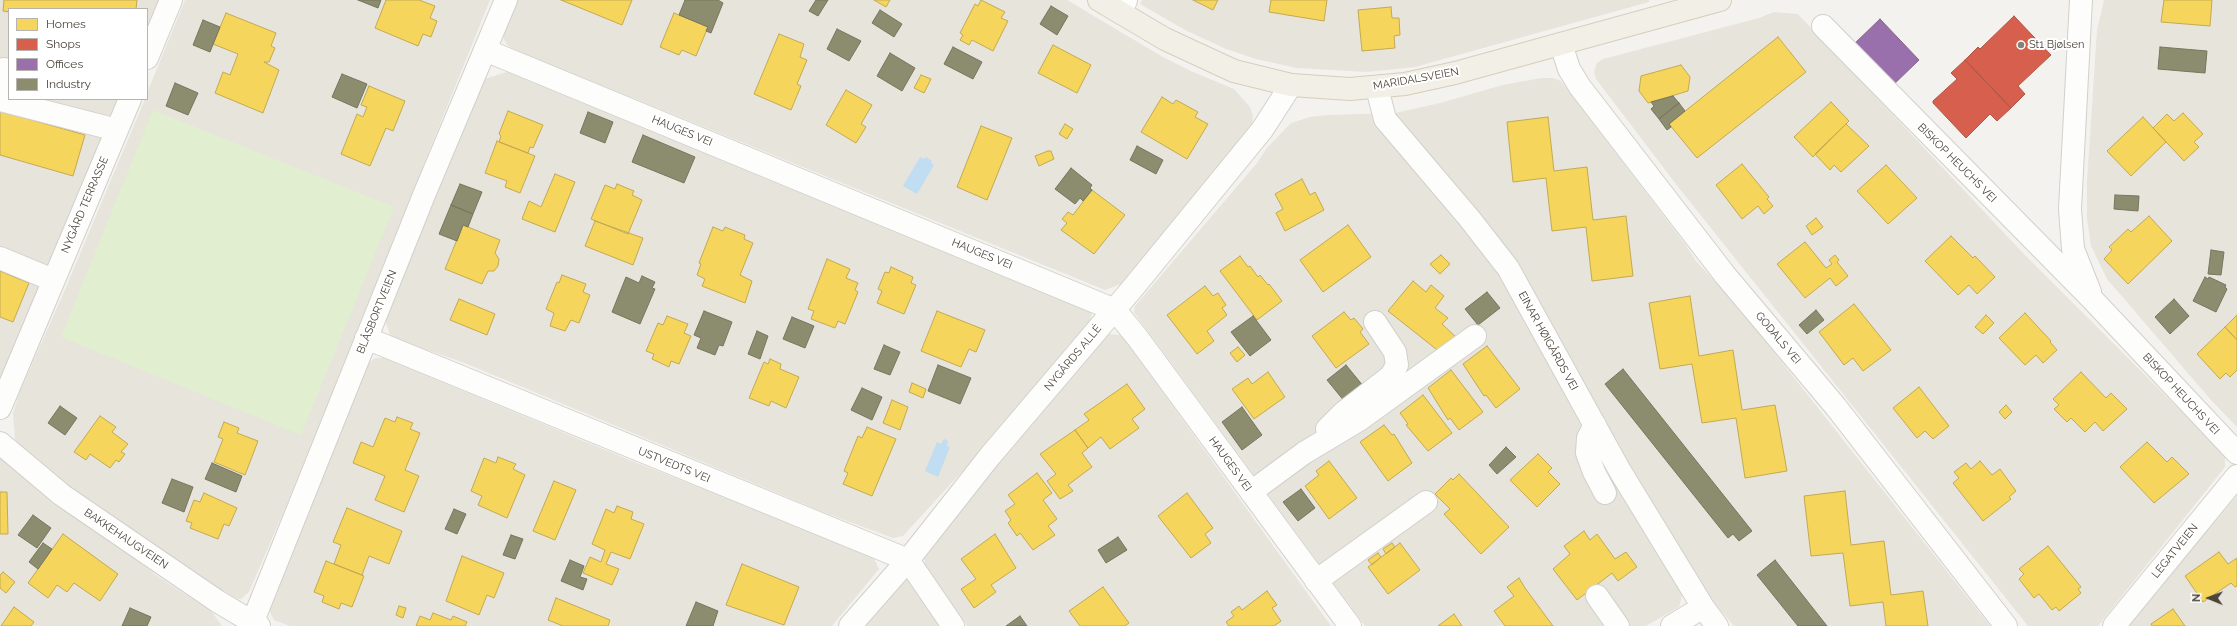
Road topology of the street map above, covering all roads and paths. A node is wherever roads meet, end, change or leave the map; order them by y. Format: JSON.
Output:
{"nodes":[{"id":1,"x":171,"y":0,"type":"edge"},
{"id":2,"x":506,"y":0,"type":"edge"},
{"id":3,"x":1099,"y":0,"type":"edge"},
{"id":4,"x":1720,"y":0,"type":"edge"},
{"id":5,"x":2081,"y":0,"type":"edge"},
{"id":6,"x":1124,"y":6,"type":"edge"},
{"id":7,"x":1823,"y":26,"type":"dead end"},
{"id":8,"x":1561,"y":44,"type":"junction"},
{"id":9,"x":485,"y":50,"type":"junction"},
{"id":10,"x":148,"y":56,"type":"edge"},
{"id":11,"x":4,"y":69,"type":"dead end"},
{"id":12,"x":1291,"y":86,"type":"junction"},
{"id":13,"x":1377,"y":88,"type":"junction"},
{"id":14,"x":1,"y":100,"type":"edge"},
{"id":15,"x":130,"y":100,"type":"edge"},
{"id":16,"x":117,"y":130,"type":"junction"},
{"id":17,"x":0,"y":258,"type":"edge"},
{"id":18,"x":53,"y":280,"type":"junction"},
{"id":19,"x":2092,"y":299,"type":"junction"},
{"id":20,"x":1114,"y":310,"type":"junction"},
{"id":21,"x":1376,"y":322,"type":"dead end"},
{"id":22,"x":1475,"y":336,"type":"dead end"},
{"id":23,"x":366,"y":338,"type":"junction"},
{"id":24,"x":0,"y":408,"type":"edge"},
{"id":25,"x":1594,"y":425,"type":"junction"},
{"id":26,"x":0,"y":443,"type":"edge"},
{"id":27,"x":1304,"y":453,"type":"junction"},
{"id":28,"x":2237,"y":453,"type":"edge"},
{"id":29,"x":2237,"y":476,"type":"edge"},
{"id":30,"x":1251,"y":492,"type":"junction"},
{"id":31,"x":1605,"y":493,"type":"dead end"},
{"id":32,"x":1426,"y":502,"type":"dead end"},
{"id":33,"x":908,"y":560,"type":"junction"},
{"id":34,"x":1316,"y":581,"type":"junction"},
{"id":35,"x":1596,"y":596,"type":"dead end"},
{"id":36,"x":1703,"y":608,"type":"junction"},
{"id":37,"x":254,"y":625,"type":"edge"},
{"id":38,"x":850,"y":626,"type":"edge"},
{"id":39,"x":954,"y":626,"type":"edge"},
{"id":40,"x":1350,"y":626,"type":"edge"},
{"id":41,"x":1618,"y":626,"type":"edge"},
{"id":42,"x":1672,"y":626,"type":"edge"},
{"id":43,"x":1717,"y":626,"type":"edge"},
{"id":44,"x":2006,"y":626,"type":"edge"},
{"id":45,"x":2114,"y":626,"type":"edge"}],
"edges":[{"from":1,"to":10,"type":"street"},
{"from":2,"to":9,"type":"street","name":"BLÅSBORTVEIEN"},
{"from":3,"to":6,"type":"main road","name":"MARIDALSVEIEN"},
{"from":4,"to":8,"type":"main road","name":"MARIDALSVEIEN"},
{"from":5,"to":19,"type":"street","name":"BISKOP HEUCHS VEI"},
{"from":6,"to":12,"type":"main road","name":"MARIDALSVEIEN"},
{"from":7,"to":19,"type":"street","name":"BISKOP HEUCHS VEI"},
{"from":8,"to":13,"type":"main road","name":"MARIDALSVEIEN"},
{"from":8,"to":44,"type":"street","name":"GODALS VEI"},
{"from":9,"to":20,"type":"street","name":"HAUGES VEI"},
{"from":9,"to":23,"type":"street","name":"BLÅSBORTVEIEN"},
{"from":11,"to":14,"type":"street"},
{"from":12,"to":13,"type":"main road","name":"MARIDALSVEIEN"},
{"from":12,"to":20,"type":"street","name":"NYGÅRDS ALLÉ"},
{"from":13,"to":25,"type":"street","name":"EINAR HØIGÅRDS VEI"},
{"from":14,"to":16,"type":"street"},
{"from":15,"to":16,"type":"street","name":"NYGÅRD TERRASSE"},
{"from":16,"to":18,"type":"street","name":"NYGÅRD TERRASSE"},
{"from":17,"to":18,"type":"street"},
{"from":18,"to":24,"type":"street","name":"NYGÅRD TERRASSE"},
{"from":19,"to":28,"type":"street","name":"BISKOP HEUCHS VEI"},
{"from":20,"to":30,"type":"street","name":"HAUGES VEI"},
{"from":20,"to":33,"type":"street","name":"NYGÅRDS ALLÉ"},
{"from":21,"to":27,"type":"street"},
{"from":22,"to":27,"type":"street"},
{"from":23,"to":33,"type":"street","name":"USTVEDTS VEI"},
{"from":23,"to":37,"type":"street","name":"BLÅSBORTVEIEN"},
{"from":25,"to":31,"type":"street"},
{"from":25,"to":36,"type":"street","name":"EINAR HØIGÅRDS VEI"},
{"from":26,"to":37,"type":"street","name":"BAKKEHAUGVEIEN"},
{"from":27,"to":30,"type":"street"},
{"from":29,"to":45,"type":"street","name":"LEGATVEIEN"},
{"from":30,"to":34,"type":"street","name":"HAUGES VEI"},
{"from":32,"to":34,"type":"street"},
{"from":33,"to":38,"type":"street","name":"NYGÅRDS ALLÉ"},
{"from":33,"to":39,"type":"street"},
{"from":34,"to":40,"type":"street","name":"HAUGES VEI"},
{"from":35,"to":41,"type":"street"},
{"from":36,"to":42,"type":"street"},
{"from":36,"to":43,"type":"street","name":"EINAR HØIGÅRDS VEI"}]}
